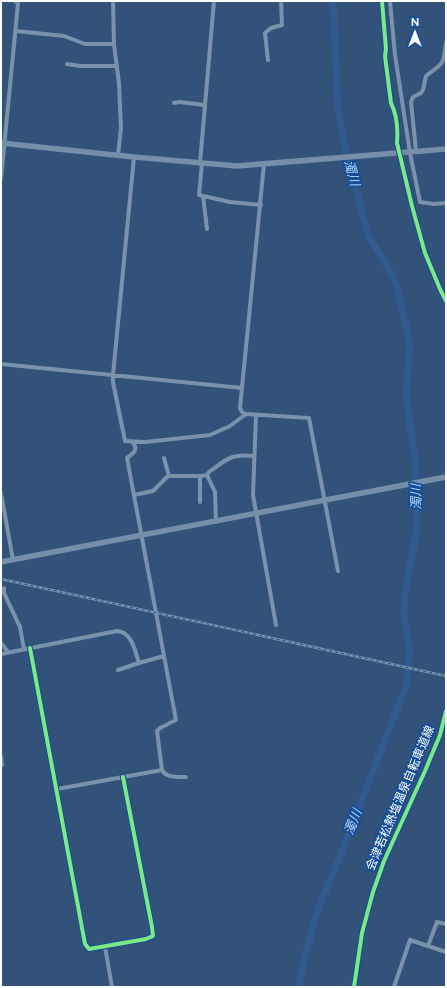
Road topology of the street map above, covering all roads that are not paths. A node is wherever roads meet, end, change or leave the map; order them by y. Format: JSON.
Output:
{"nodes":[{"id":1,"x":15,"y":1,"type":"edge"},
{"id":2,"x":113,"y":1,"type":"edge"},
{"id":3,"x":214,"y":1,"type":"edge"},
{"id":4,"x":281,"y":1,"type":"edge"},
{"id":5,"x":390,"y":1,"type":"edge"},
{"id":6,"x":16,"y":31,"type":"junction"},
{"id":7,"x":446,"y":43,"type":"edge"},
{"id":8,"x":114,"y":44,"type":"junction"},
{"id":9,"x":268,"y":60,"type":"dead end"},
{"id":10,"x":67,"y":64,"type":"dead end"},
{"id":11,"x":116,"y":66,"type":"junction"},
{"id":12,"x":174,"y":103,"type":"dead end"},
{"id":13,"x":205,"y":105,"type":"junction"},
{"id":14,"x":3,"y":143,"type":"edge"},
{"id":15,"x":446,"y":149,"type":"edge"},
{"id":16,"x":410,"y":152,"type":"junction"},
{"id":17,"x":118,"y":155,"type":"junction"},
{"id":18,"x":134,"y":157,"type":"junction"},
{"id":19,"x":201,"y":163,"type":"junction"},
{"id":20,"x":264,"y":164,"type":"junction"},
{"id":21,"x":1,"y":179,"type":"edge"},
{"id":22,"x":203,"y":196,"type":"junction"},
{"id":23,"x":446,"y":203,"type":"edge"},
{"id":24,"x":261,"y":205,"type":"junction"},
{"id":25,"x":207,"y":229,"type":"dead end"},
{"id":26,"x":1,"y":364,"type":"edge"},
{"id":27,"x":113,"y":375,"type":"junction"},
{"id":28,"x":242,"y":388,"type":"junction"},
{"id":29,"x":246,"y":414,"type":"junction"},
{"id":30,"x":256,"y":415,"type":"junction"},
{"id":31,"x":132,"y":442,"type":"junction"},
{"id":32,"x":254,"y":456,"type":"junction"},
{"id":33,"x":164,"y":458,"type":"dead end"},
{"id":34,"x":208,"y":475,"type":"junction"},
{"id":35,"x":169,"y":476,"type":"junction"},
{"id":36,"x":200,"y":476,"type":"junction"},
{"id":37,"x":446,"y":478,"type":"edge"},
{"id":38,"x":1,"y":493,"type":"edge"},
{"id":39,"x":134,"y":494,"type":"junction"},
{"id":40,"x":324,"y":501,"type":"junction"},
{"id":41,"x":200,"y":502,"type":"dead end"},
{"id":42,"x":257,"y":514,"type":"junction"},
{"id":43,"x":216,"y":522,"type":"junction"},
{"id":44,"x":142,"y":536,"type":"junction"},
{"id":45,"x":13,"y":560,"type":"junction"},
{"id":46,"x":1,"y":562,"type":"edge"},
{"id":47,"x":338,"y":571,"type":"dead end"},
{"id":48,"x":4,"y":588,"type":"dead end"},
{"id":49,"x":276,"y":625,"type":"dead end"},
{"id":50,"x":1,"y":643,"type":"edge"},
{"id":51,"x":30,"y":648,"type":"junction"},
{"id":52,"x":24,"y":649,"type":"junction"},
{"id":53,"x":8,"y":652,"type":"junction"},
{"id":54,"x":1,"y":654,"type":"edge"},
{"id":55,"x":164,"y":656,"type":"junction"},
{"id":56,"x":139,"y":663,"type":"junction"},
{"id":57,"x":118,"y":670,"type":"dead end"},
{"id":58,"x":1,"y":756,"type":"edge"},
{"id":59,"x":2,"y":765,"type":"dead end"},
{"id":60,"x":162,"y":770,"type":"junction"},
{"id":61,"x":123,"y":777,"type":"junction"},
{"id":62,"x":186,"y":777,"type":"dead end"},
{"id":63,"x":57,"y":789,"type":"junction"},
{"id":64,"x":446,"y":924,"type":"edge"},
{"id":65,"x":428,"y":946,"type":"junction"},
{"id":66,"x":105,"y":947,"type":"junction"},
{"id":67,"x":446,"y":952,"type":"edge"},
{"id":68,"x":112,"y":987,"type":"edge"},
{"id":69,"x":394,"y":987,"type":"edge"}],
"edges":[{"from":1,"to":6,"type":"street"},
{"from":2,"to":8,"type":"street"},
{"from":3,"to":13,"type":"street"},
{"from":4,"to":9,"type":"street"},
{"from":5,"to":16,"type":"street"},
{"from":6,"to":8,"type":"street"},
{"from":6,"to":14,"type":"street"},
{"from":7,"to":16,"type":"street"},
{"from":8,"to":11,"type":"street"},
{"from":10,"to":11,"type":"street"},
{"from":11,"to":17,"type":"street"},
{"from":12,"to":13,"type":"street"},
{"from":13,"to":19,"type":"street"},
{"from":14,"to":17,"type":"street"},
{"from":14,"to":21,"type":"street"},
{"from":15,"to":16,"type":"street"},
{"from":16,"to":20,"type":"street"},
{"from":16,"to":23,"type":"street"},
{"from":17,"to":18,"type":"street"},
{"from":18,"to":19,"type":"street"},
{"from":18,"to":27,"type":"street"},
{"from":19,"to":20,"type":"street"},
{"from":19,"to":22,"type":"street"},
{"from":20,"to":24,"type":"street"},
{"from":22,"to":24,"type":"street"},
{"from":22,"to":25,"type":"street"},
{"from":24,"to":28,"type":"street"},
{"from":26,"to":27,"type":"street"},
{"from":27,"to":28,"type":"street"},
{"from":27,"to":31,"type":"street"},
{"from":28,"to":29,"type":"street"},
{"from":29,"to":30,"type":"street"},
{"from":29,"to":31,"type":"street"},
{"from":30,"to":32,"type":"street"},
{"from":30,"to":40,"type":"street"},
{"from":31,"to":39,"type":"street"},
{"from":32,"to":34,"type":"street"},
{"from":32,"to":42,"type":"street"},
{"from":33,"to":35,"type":"street"},
{"from":34,"to":36,"type":"street"},
{"from":34,"to":43,"type":"street"},
{"from":35,"to":36,"type":"street"},
{"from":35,"to":39,"type":"street"},
{"from":36,"to":41,"type":"street"},
{"from":37,"to":40,"type":"street"},
{"from":38,"to":45,"type":"street"},
{"from":39,"to":44,"type":"street"},
{"from":40,"to":42,"type":"street"},
{"from":40,"to":47,"type":"street"},
{"from":42,"to":43,"type":"street"},
{"from":42,"to":49,"type":"street"},
{"from":43,"to":44,"type":"street"},
{"from":44,"to":45,"type":"street"},
{"from":44,"to":55,"type":"street"},
{"from":45,"to":46,"type":"street"},
{"from":48,"to":52,"type":"street"},
{"from":50,"to":53,"type":"street"},
{"from":51,"to":52,"type":"street"},
{"from":51,"to":56,"type":"street"},
{"from":51,"to":63,"type":"street"},
{"from":52,"to":53,"type":"street"},
{"from":53,"to":54,"type":"street"},
{"from":55,"to":56,"type":"street"},
{"from":55,"to":60,"type":"street"},
{"from":56,"to":57,"type":"street"},
{"from":58,"to":59,"type":"street"},
{"from":60,"to":61,"type":"street"},
{"from":60,"to":62,"type":"street"},
{"from":61,"to":63,"type":"street"},
{"from":61,"to":66,"type":"street"},
{"from":63,"to":66,"type":"street"},
{"from":64,"to":65,"type":"street"},
{"from":65,"to":67,"type":"street"},
{"from":65,"to":69,"type":"street"},
{"from":66,"to":68,"type":"street"}]}
